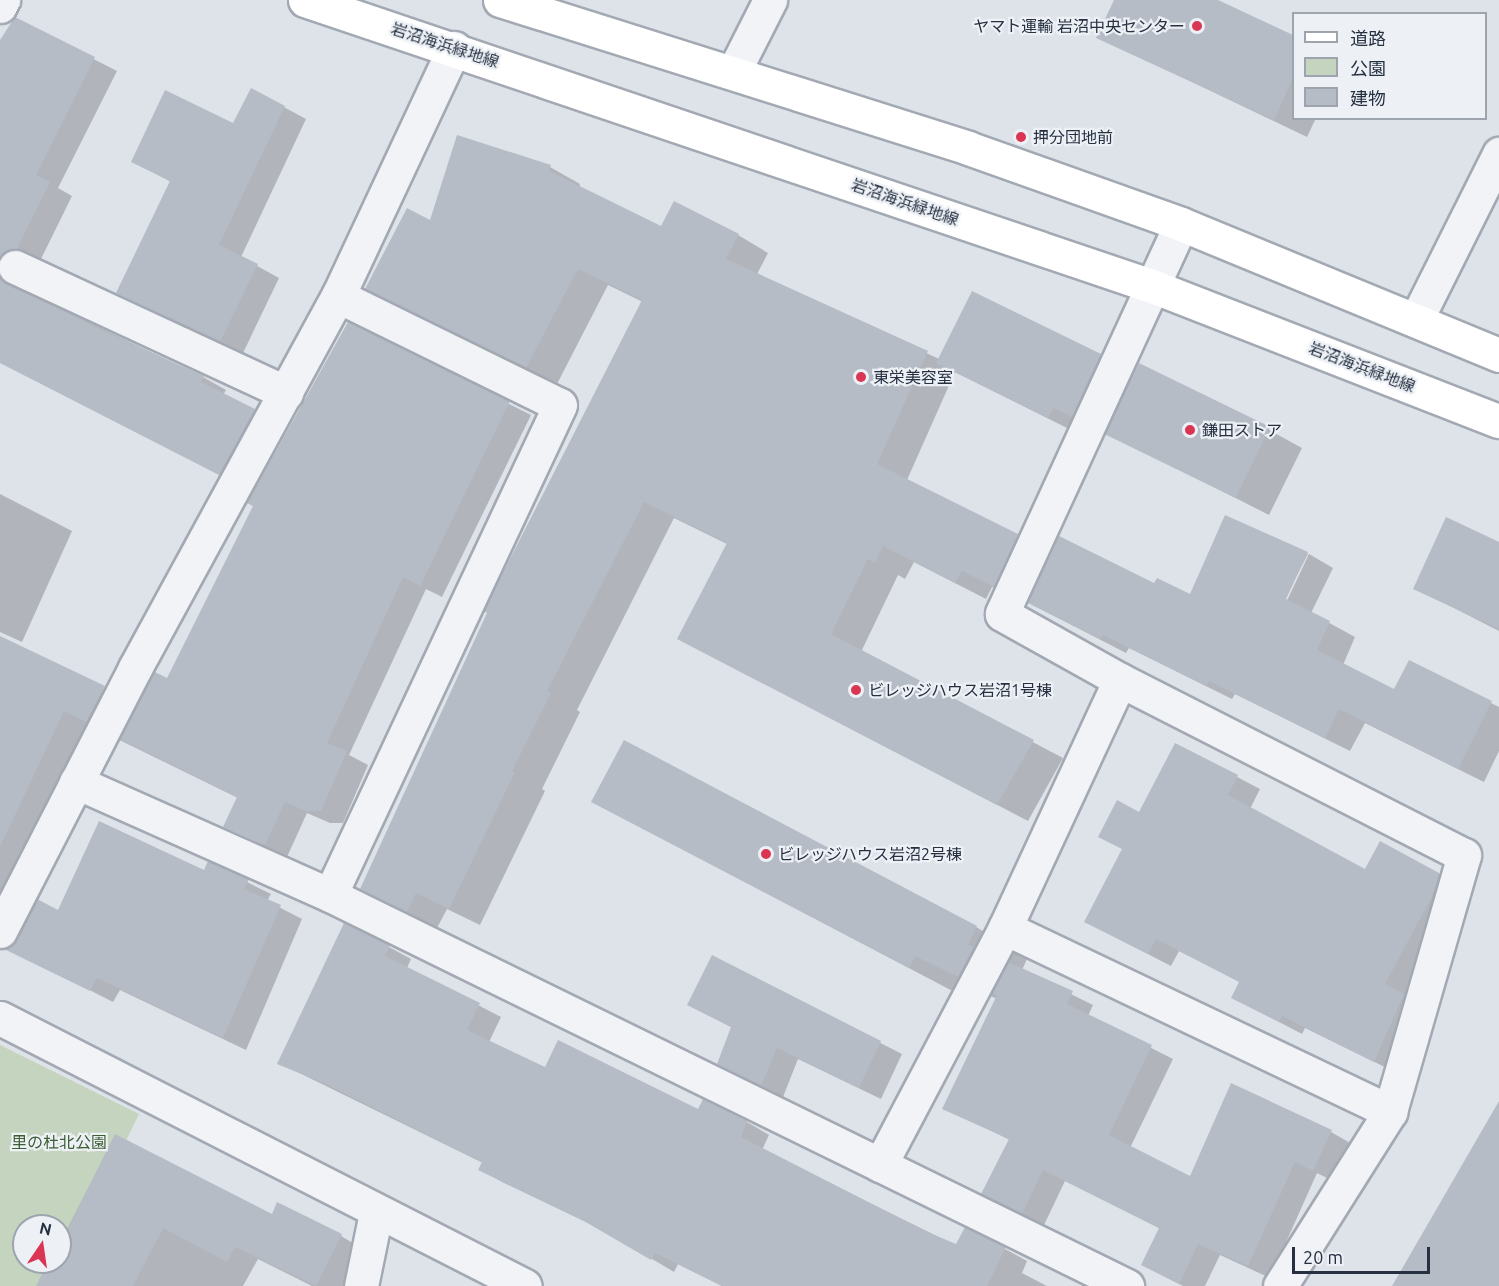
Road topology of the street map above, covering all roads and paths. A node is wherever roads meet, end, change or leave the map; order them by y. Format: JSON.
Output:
{"nodes":[{"id":1,"x":3,"y":0,"type":"edge"},
{"id":2,"x":304,"y":0,"type":"edge"},
{"id":3,"x":500,"y":0,"type":"edge"},
{"id":4,"x":770,"y":0,"type":"edge"},
{"id":5,"x":0,"y":6,"type":"edge"},
{"id":6,"x":454,"y":48,"type":"junction"},
{"id":7,"x":734,"y":71,"type":"junction"},
{"id":8,"x":1499,"y":154,"type":"edge"},
{"id":9,"x":1181,"y":224,"type":"junction"},
{"id":10,"x":15,"y":267,"type":"dead end"},
{"id":11,"x":1152,"y":286,"type":"junction"},
{"id":12,"x":338,"y":296,"type":"junction"},
{"id":13,"x":1416,"y":320,"type":"junction"},
{"id":14,"x":1499,"y":355,"type":"edge"},
{"id":15,"x":286,"y":393,"type":"junction"},
{"id":16,"x":1499,"y":421,"type":"edge"},
{"id":17,"x":1120,"y":680,"type":"junction"},
{"id":18,"x":76,"y":782,"type":"junction"},
{"id":19,"x":330,"y":895,"type":"junction"},
{"id":20,"x":1005,"y":928,"type":"junction"},
{"id":21,"x":0,"y":931,"type":"edge"},
{"id":22,"x":0,"y":1018,"type":"edge"},
{"id":23,"x":1390,"y":1112,"type":"junction"},
{"id":24,"x":880,"y":1165,"type":"junction"},
{"id":25,"x":376,"y":1212,"type":"junction"},
{"id":26,"x":361,"y":1286,"type":"edge"},
{"id":27,"x":525,"y":1286,"type":"edge"},
{"id":28,"x":1127,"y":1286,"type":"edge"},
{"id":29,"x":1280,"y":1286,"type":"edge"}],
"edges":[{"from":1,"to":5,"type":"street"},
{"from":2,"to":6,"type":"main road","name":"岩沼海浜緑地線"},
{"from":3,"to":7,"type":"main road"},
{"from":4,"to":7,"type":"street"},
{"from":6,"to":11,"type":"main road","name":"岩沼海浜緑地線"},
{"from":6,"to":12,"type":"street"},
{"from":7,"to":9,"type":"main road"},
{"from":8,"to":13,"type":"street"},
{"from":9,"to":11,"type":"street"},
{"from":9,"to":13,"type":"main road"},
{"from":10,"to":15,"type":"street"},
{"from":11,"to":16,"type":"main road","name":"岩沼海浜緑地線"},
{"from":11,"to":17,"type":"street"},
{"from":12,"to":15,"type":"street"},
{"from":12,"to":19,"type":"street"},
{"from":13,"to":14,"type":"main road"},
{"from":15,"to":18,"type":"street"},
{"from":17,"to":20,"type":"street"},
{"from":17,"to":23,"type":"street"},
{"from":18,"to":19,"type":"street"},
{"from":18,"to":21,"type":"street"},
{"from":19,"to":24,"type":"street"},
{"from":20,"to":23,"type":"street"},
{"from":20,"to":24,"type":"street"},
{"from":22,"to":25,"type":"street"},
{"from":23,"to":29,"type":"street"},
{"from":24,"to":28,"type":"street"},
{"from":25,"to":26,"type":"street"},
{"from":25,"to":27,"type":"street"}]}
